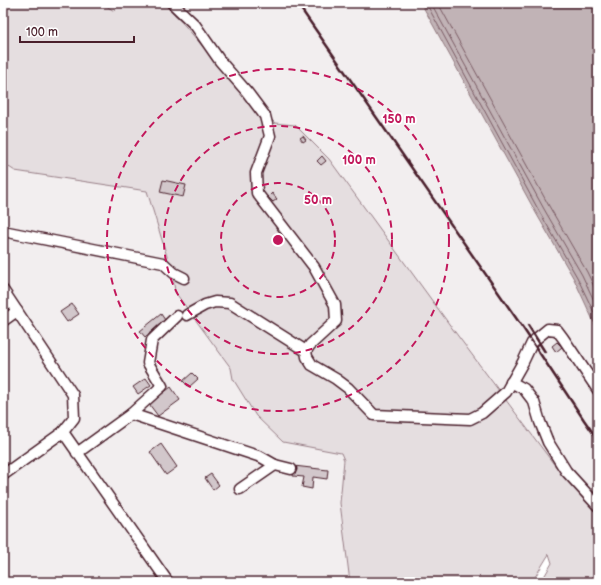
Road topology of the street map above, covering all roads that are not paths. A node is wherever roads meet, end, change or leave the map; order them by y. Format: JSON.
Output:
{"nodes":[{"id":1,"x":172,"y":3,"type":"edge"},
{"id":2,"x":3,"y":231,"type":"edge"},
{"id":3,"x":184,"y":278,"type":"dead end"},
{"id":4,"x":3,"y":290,"type":"edge"},
{"id":5,"x":17,"y":311,"type":"junction"},
{"id":6,"x":3,"y":321,"type":"edge"},
{"id":7,"x":306,"y":351,"type":"junction"},
{"id":8,"x":511,"y":382,"type":"junction"},
{"id":9,"x":598,"y":390,"type":"edge"},
{"id":10,"x":131,"y":414,"type":"junction"},
{"id":11,"x":62,"y":432,"type":"junction"},
{"id":12,"x":77,"y":453,"type":"junction"},
{"id":13,"x":275,"y":464,"type":"junction"},
{"id":14,"x":290,"y":469,"type":"dead end"},
{"id":15,"x":3,"y":476,"type":"edge"},
{"id":16,"x":240,"y":489,"type":"dead end"},
{"id":17,"x":598,"y":506,"type":"edge"},
{"id":18,"x":164,"y":580,"type":"edge"}],
"edges":[{"from":1,"to":7,"type":"lane"},
{"from":2,"to":3,"type":"lane"},
{"from":4,"to":5,"type":"lane"},
{"from":5,"to":6,"type":"lane"},
{"from":5,"to":11,"type":"lane"},
{"from":7,"to":8,"type":"lane"},
{"from":7,"to":10,"type":"lane"},
{"from":8,"to":9,"type":"lane"},
{"from":8,"to":17,"type":"lane"},
{"from":10,"to":12,"type":"lane"},
{"from":10,"to":13,"type":"lane"},
{"from":11,"to":12,"type":"lane"},
{"from":11,"to":15,"type":"lane"},
{"from":12,"to":18,"type":"lane"},
{"from":13,"to":14,"type":"lane"},
{"from":13,"to":16,"type":"lane"}]}
